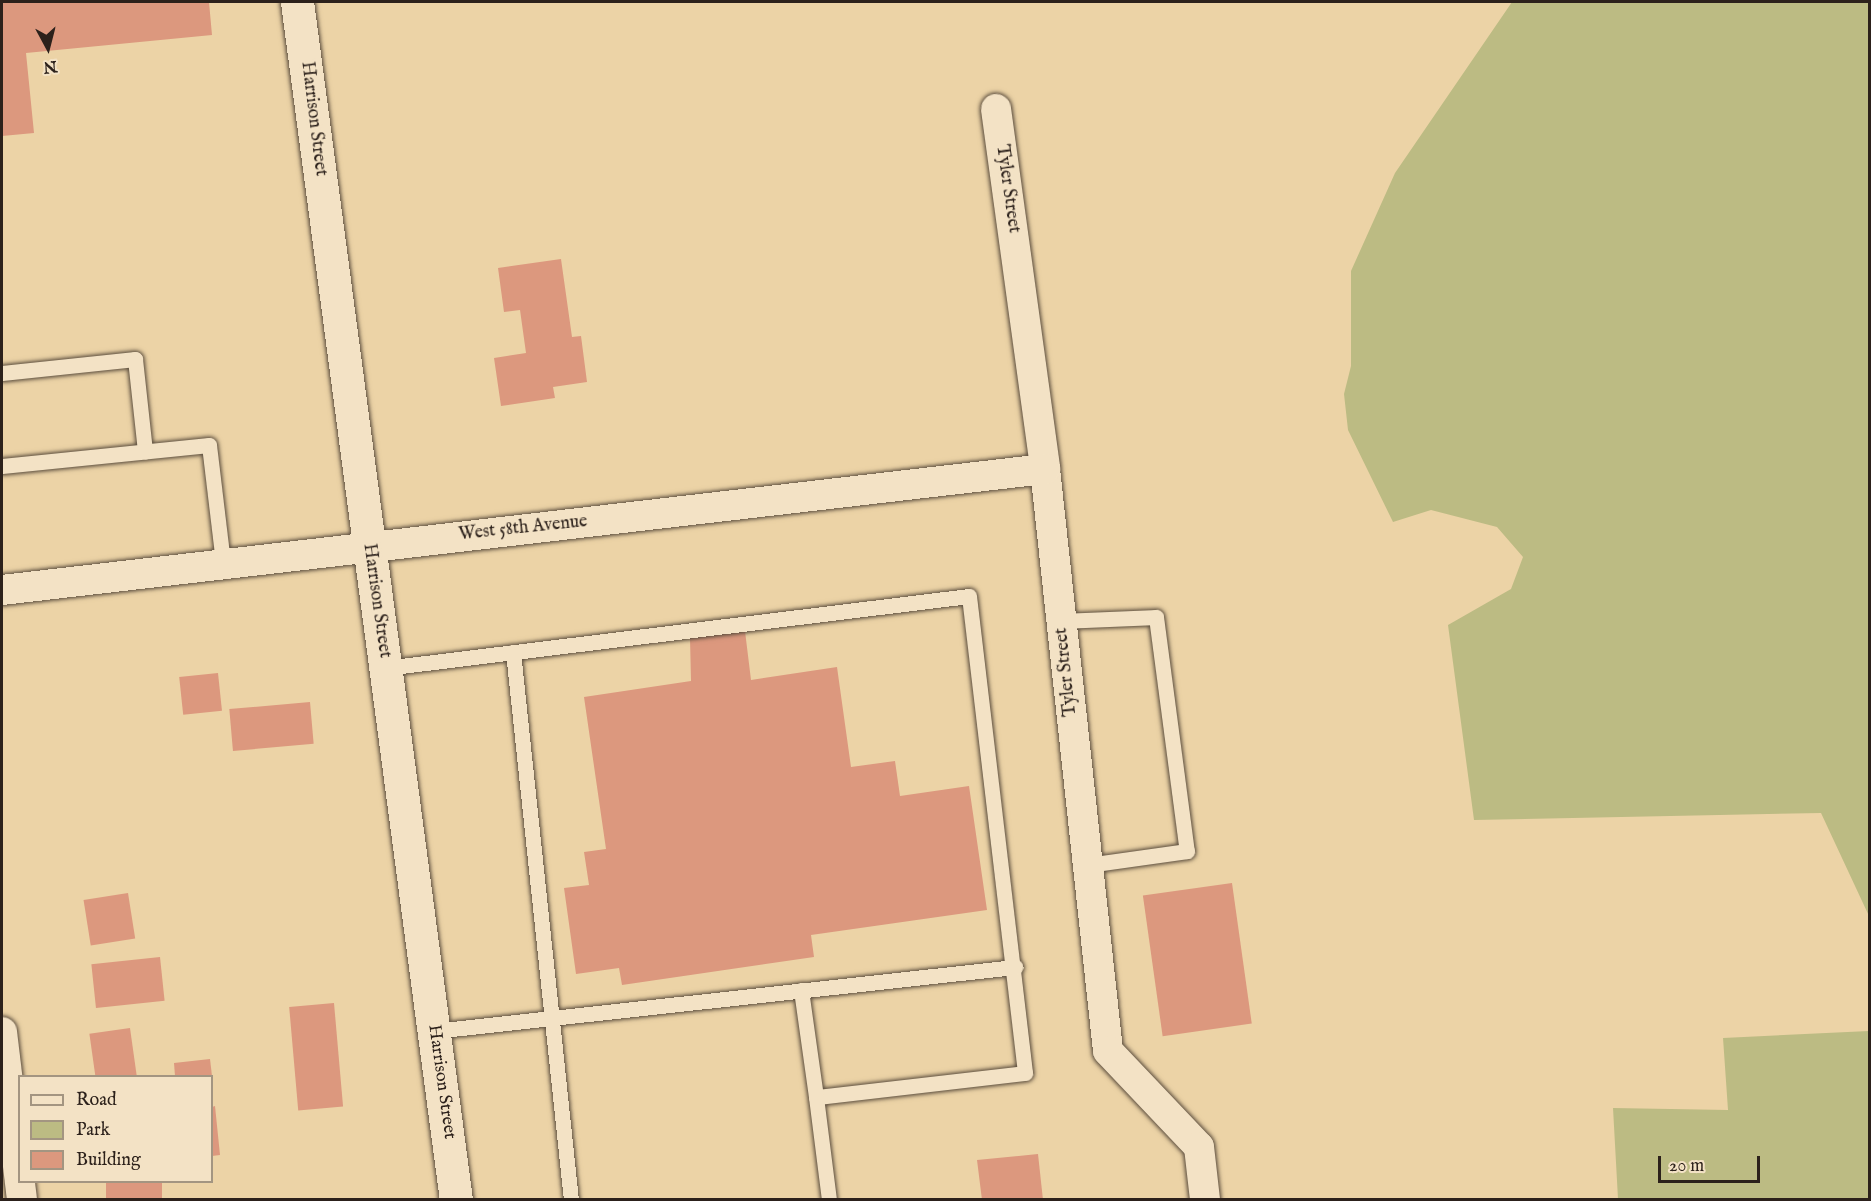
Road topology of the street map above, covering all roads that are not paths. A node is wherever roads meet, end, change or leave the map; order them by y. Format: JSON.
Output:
{"nodes":[{"id":1,"x":297,"y":2,"type":"edge"},
{"id":2,"x":996,"y":109,"type":"dead end"},
{"id":3,"x":2,"y":373,"type":"edge"},
{"id":4,"x":145,"y":451,"type":"junction"},
{"id":5,"x":2,"y":466,"type":"edge"},
{"id":6,"x":1045,"y":469,"type":"junction"},
{"id":7,"x":368,"y":546,"type":"junction"},
{"id":8,"x":223,"y":564,"type":"junction"},
{"id":9,"x":2,"y":590,"type":"edge"},
{"id":10,"x":1062,"y":621,"type":"junction"},
{"id":11,"x":513,"y":652,"type":"junction"},
{"id":12,"x":385,"y":668,"type":"junction"},
{"id":13,"x":1088,"y":865,"type":"junction"},
{"id":14,"x":1015,"y":967,"type":"junction"},
{"id":15,"x":801,"y":990,"type":"junction"},
{"id":16,"x":552,"y":1018,"type":"junction"},
{"id":17,"x":434,"y":1031,"type":"junction"},
{"id":18,"x":2,"y":1032,"type":"edge"},
{"id":19,"x":816,"y":1097,"type":"junction"},
{"id":20,"x":18,"y":1166,"type":"edge"},
{"id":21,"x":20,"y":1183,"type":"edge"},
{"id":22,"x":22,"y":1200,"type":"edge"},
{"id":23,"x":456,"y":1200,"type":"edge"},
{"id":24,"x":572,"y":1200,"type":"edge"},
{"id":25,"x":829,"y":1200,"type":"edge"},
{"id":26,"x":1205,"y":1200,"type":"edge"}],
"edges":[{"from":1,"to":7,"type":"street","name":"Harrison Street"},
{"from":2,"to":6,"type":"street","name":"Tyler Street"},
{"from":3,"to":4,"type":"lane"},
{"from":4,"to":5,"type":"lane"},
{"from":4,"to":8,"type":"lane"},
{"from":6,"to":7,"type":"street","name":"West 58th Avenue"},
{"from":6,"to":10,"type":"street","name":"Tyler Street"},
{"from":7,"to":8,"type":"street","name":"West 58th Avenue"},
{"from":7,"to":12,"type":"street","name":"Harrison Street"},
{"from":8,"to":9,"type":"street","name":"West 58th Avenue"},
{"from":10,"to":13,"type":"street","name":"Tyler Street"},
{"from":10,"to":13,"type":"lane"},
{"from":11,"to":12,"type":"lane"},
{"from":11,"to":14,"type":"lane"},
{"from":11,"to":16,"type":"lane"},
{"from":12,"to":17,"type":"street","name":"Harrison Street"},
{"from":13,"to":26,"type":"street","name":"Tyler Street"},
{"from":14,"to":15,"type":"lane"},
{"from":14,"to":19,"type":"lane"},
{"from":15,"to":16,"type":"lane"},
{"from":15,"to":19,"type":"lane"},
{"from":16,"to":17,"type":"lane"},
{"from":16,"to":24,"type":"lane"},
{"from":17,"to":23,"type":"street","name":"Harrison Street"},
{"from":18,"to":20,"type":"street"},
{"from":19,"to":25,"type":"lane"},
{"from":21,"to":22,"type":"street"}]}
